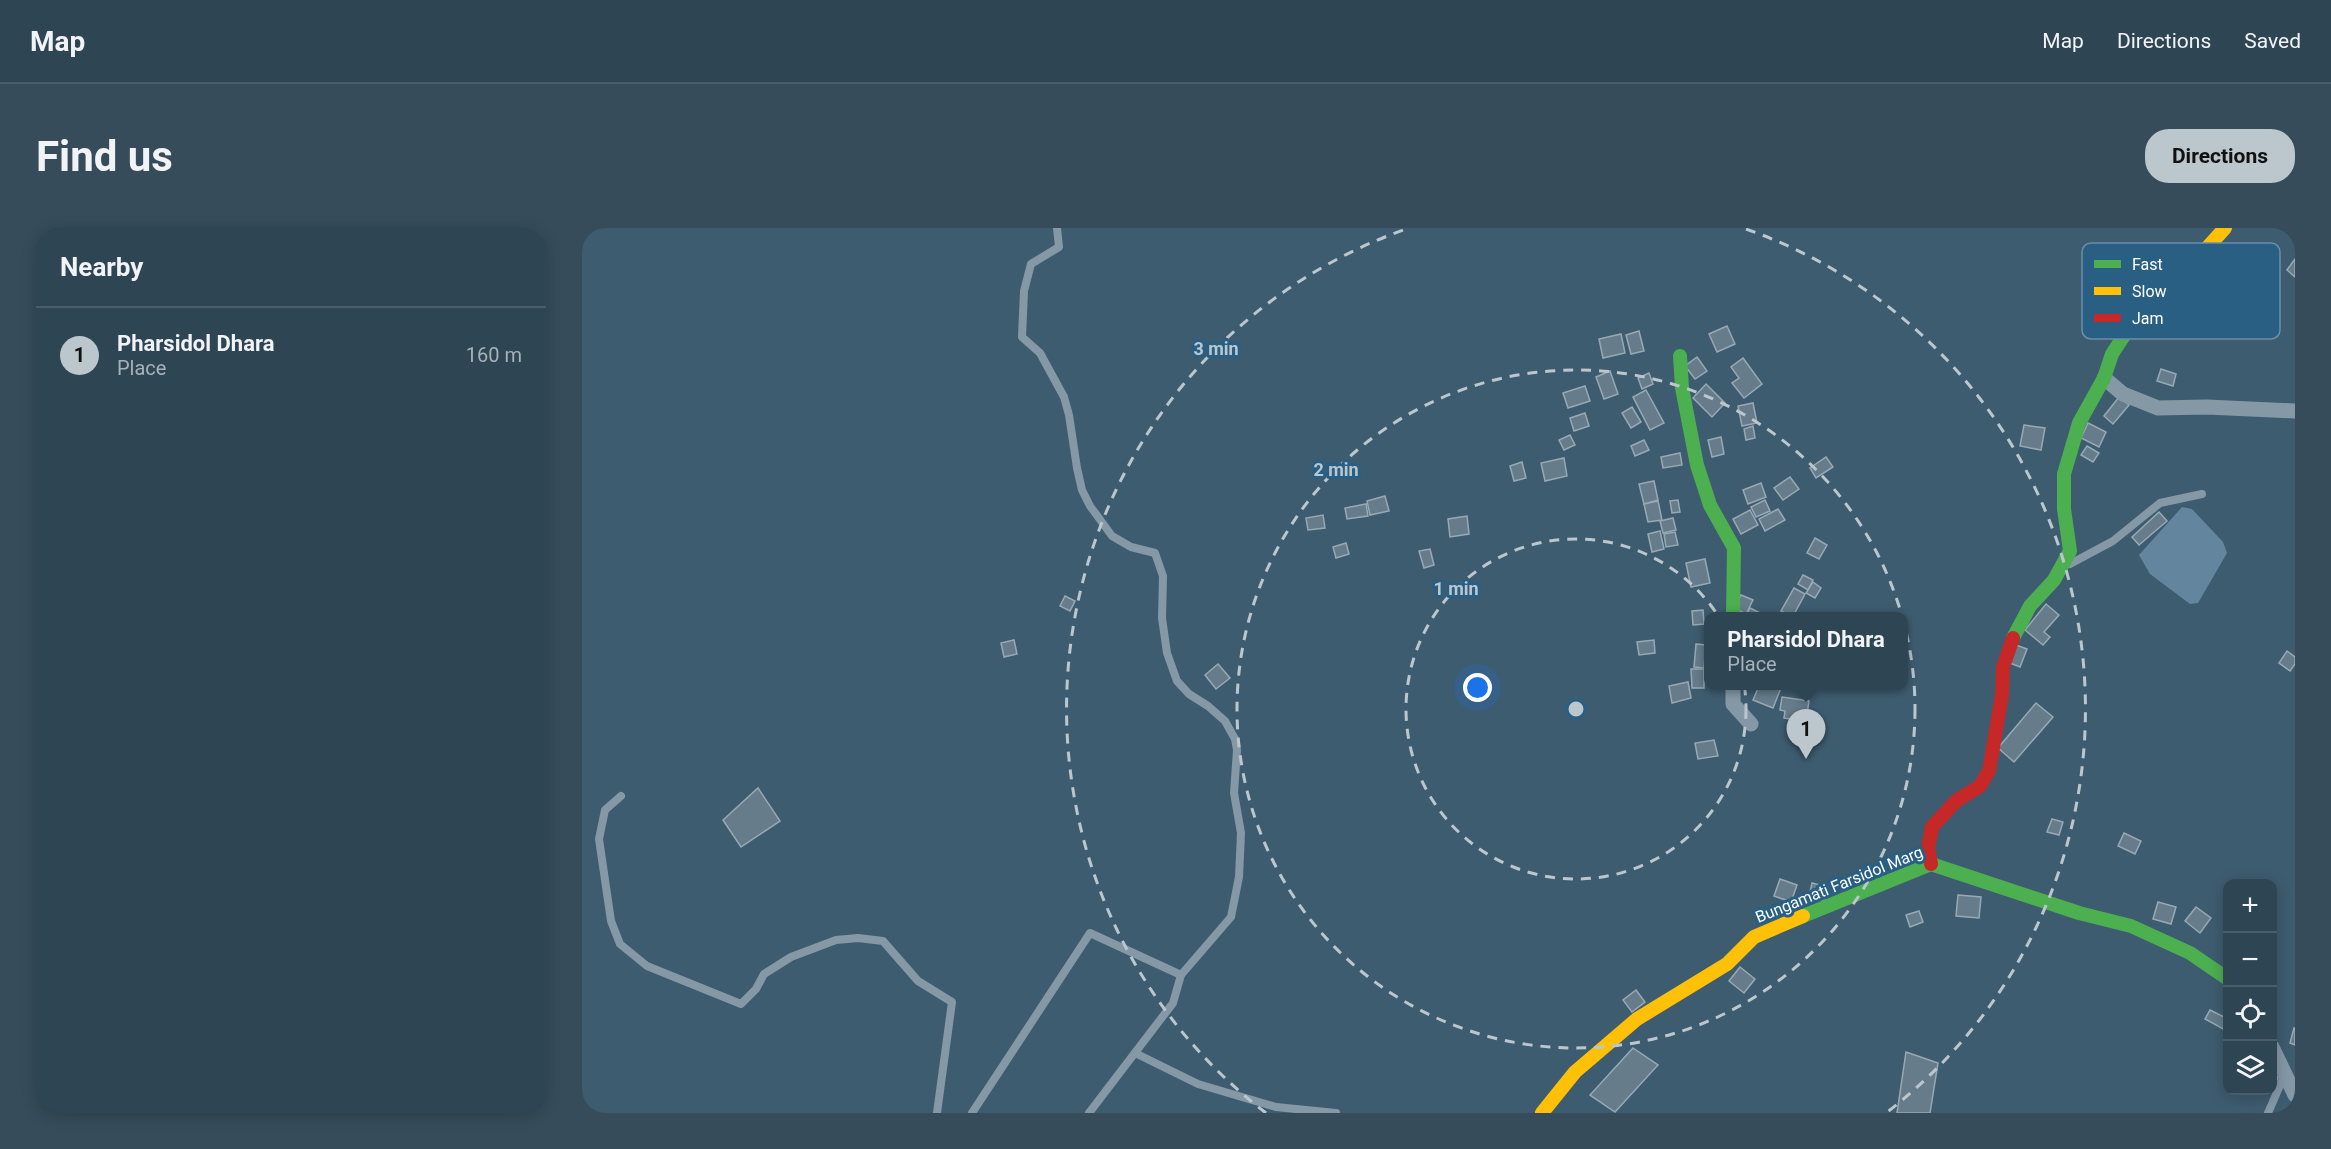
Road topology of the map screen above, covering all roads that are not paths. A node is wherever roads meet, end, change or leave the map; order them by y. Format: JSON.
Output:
{"nodes":[{"id":1,"x":1058,"y":228,"type":"edge"},
{"id":2,"x":2225,"y":228,"type":"edge"},
{"id":3,"x":2211,"y":243,"type":"edge"},
{"id":4,"x":2122,"y":339,"type":"edge"},
{"id":5,"x":1680,"y":356,"type":"dead end"},
{"id":6,"x":2104,"y":378,"type":"junction"},
{"id":7,"x":2295,"y":411,"type":"edge"},
{"id":8,"x":2202,"y":494,"type":"dead end"},
{"id":9,"x":2059,"y":569,"type":"junction"},
{"id":10,"x":1733,"y":612,"type":"edge"},
{"id":11,"x":1733,"y":690,"type":"edge"},
{"id":12,"x":1751,"y":724,"type":"dead end"},
{"id":13,"x":621,"y":796,"type":"dead end"},
{"id":14,"x":1931,"y":864,"type":"junction"},
{"id":15,"x":1181,"y":975,"type":"junction"},
{"id":16,"x":2223,"y":975,"type":"edge"},
{"id":17,"x":1135,"y":1053,"type":"junction"},
{"id":18,"x":2277,"y":1058,"type":"edge"},
{"id":19,"x":2285,"y":1075,"type":"junction"},
{"id":20,"x":2295,"y":1095,"type":"edge"},
{"id":21,"x":938,"y":1113,"type":"edge"},
{"id":22,"x":972,"y":1113,"type":"edge"},
{"id":23,"x":1089,"y":1113,"type":"edge"},
{"id":24,"x":1336,"y":1113,"type":"edge"},
{"id":25,"x":1542,"y":1113,"type":"edge"},
{"id":26,"x":2268,"y":1113,"type":"edge"}],
"edges":[{"from":1,"to":15,"type":"lane"},
{"from":2,"to":3,"type":"street"},
{"from":4,"to":6,"type":"street"},
{"from":5,"to":10,"type":"street"},
{"from":6,"to":7,"type":"street"},
{"from":6,"to":9,"type":"street"},
{"from":8,"to":9,"type":"lane"},
{"from":9,"to":14,"type":"street"},
{"from":11,"to":12,"type":"street"},
{"from":13,"to":21,"type":"lane"},
{"from":14,"to":16,"type":"street","name":"Bungamati Farsidol Marg"},
{"from":14,"to":25,"type":"street","name":"Bungamati Farsidol Marg"},
{"from":15,"to":17,"type":"lane"},
{"from":15,"to":22,"type":"lane"},
{"from":17,"to":23,"type":"lane"},
{"from":17,"to":24,"type":"lane"},
{"from":18,"to":19,"type":"street"},
{"from":19,"to":20,"type":"street"},
{"from":19,"to":26,"type":"lane"}]}
